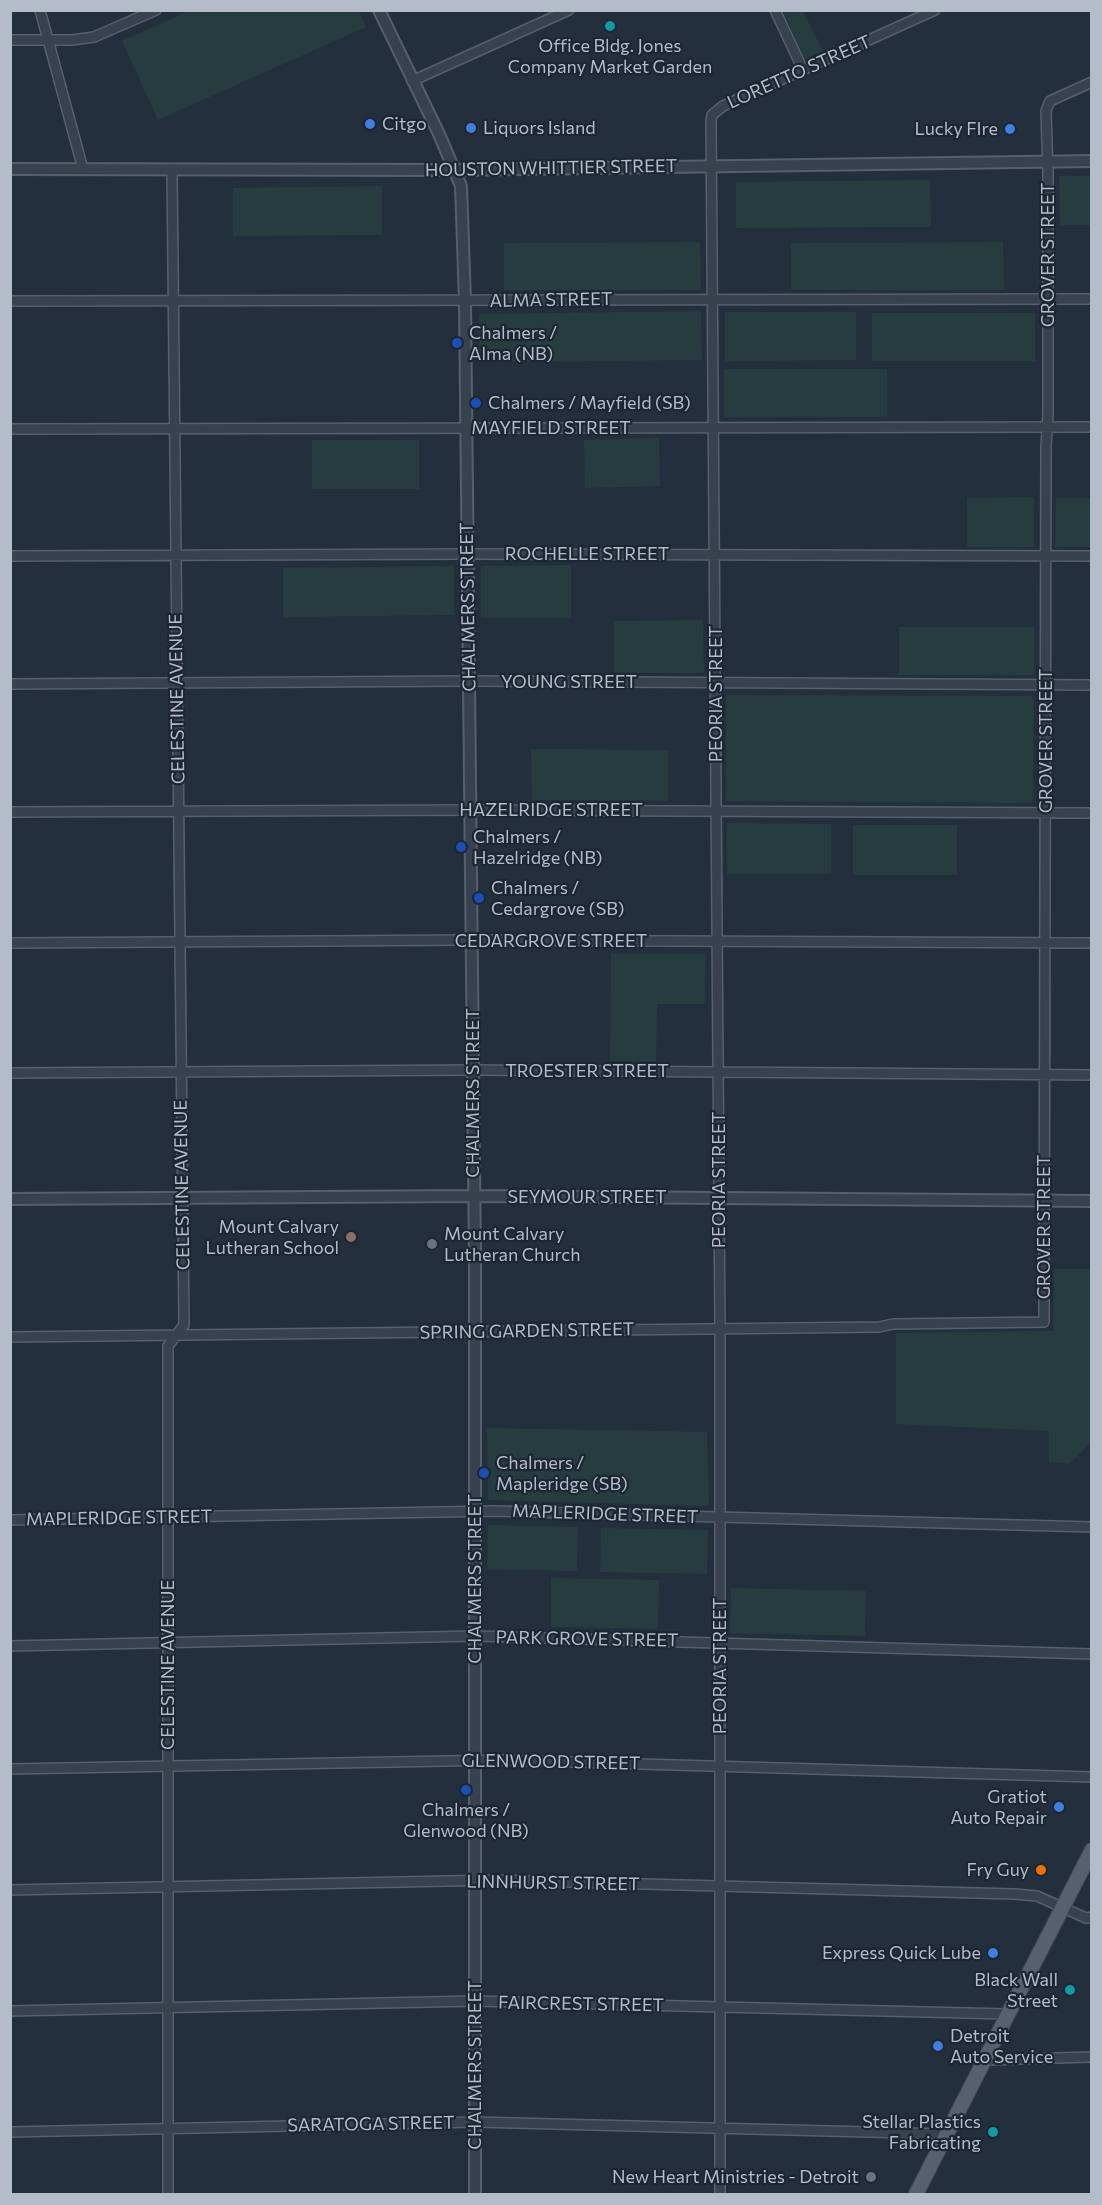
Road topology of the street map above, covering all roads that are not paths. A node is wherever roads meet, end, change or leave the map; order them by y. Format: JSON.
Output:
{"nodes":[{"id":1,"x":40,"y":10,"type":"edge"},
{"id":2,"x":156,"y":10,"type":"edge"},
{"id":3,"x":379,"y":10,"type":"edge"},
{"id":4,"x":569,"y":10,"type":"edge"},
{"id":5,"x":775,"y":10,"type":"edge"},
{"id":6,"x":935,"y":10,"type":"edge"},
{"id":7,"x":10,"y":40,"type":"edge"},
{"id":8,"x":48,"y":40,"type":"junction"},
{"id":9,"x":803,"y":70,"type":"junction"},
{"id":10,"x":412,"y":81,"type":"junction"},
{"id":11,"x":1092,"y":82,"type":"edge"},
{"id":12,"x":1092,"y":160,"type":"edge"},
{"id":13,"x":1047,"y":161,"type":"junction"},
{"id":14,"x":711,"y":165,"type":"junction"},
{"id":15,"x":10,"y":169,"type":"edge"},
{"id":16,"x":172,"y":169,"type":"junction"},
{"id":17,"x":83,"y":170,"type":"junction"},
{"id":18,"x":455,"y":170,"type":"junction"},
{"id":19,"x":712,"y":298,"type":"junction"},
{"id":20,"x":1092,"y":299,"type":"edge"},
{"id":21,"x":1048,"y":300,"type":"junction"},
{"id":22,"x":10,"y":301,"type":"edge"},
{"id":23,"x":174,"y":301,"type":"junction"},
{"id":24,"x":465,"y":301,"type":"junction"},
{"id":25,"x":714,"y":427,"type":"junction"},
{"id":26,"x":1092,"y":427,"type":"edge"},
{"id":27,"x":175,"y":428,"type":"junction"},
{"id":28,"x":466,"y":428,"type":"junction"},
{"id":29,"x":1047,"y":428,"type":"junction"},
{"id":30,"x":10,"y":429,"type":"edge"},
{"id":31,"x":468,"y":554,"type":"junction"},
{"id":32,"x":715,"y":554,"type":"junction"},
{"id":33,"x":10,"y":556,"type":"edge"},
{"id":34,"x":176,"y":556,"type":"junction"},
{"id":35,"x":1046,"y":556,"type":"junction"},
{"id":36,"x":1092,"y":556,"type":"edge"},
{"id":37,"x":469,"y":681,"type":"junction"},
{"id":38,"x":716,"y":682,"type":"junction"},
{"id":39,"x":177,"y":683,"type":"junction"},
{"id":40,"x":10,"y":684,"type":"edge"},
{"id":41,"x":1046,"y":684,"type":"junction"},
{"id":42,"x":1092,"y":685,"type":"edge"},
{"id":43,"x":470,"y":810,"type":"junction"},
{"id":44,"x":178,"y":811,"type":"junction"},
{"id":45,"x":717,"y":811,"type":"junction"},
{"id":46,"x":10,"y":813,"type":"edge"},
{"id":47,"x":1046,"y":813,"type":"junction"},
{"id":48,"x":1092,"y":813,"type":"edge"},
{"id":49,"x":471,"y":940,"type":"junction"},
{"id":50,"x":180,"y":942,"type":"junction"},
{"id":51,"x":718,"y":942,"type":"junction"},
{"id":52,"x":10,"y":943,"type":"edge"},
{"id":53,"x":1045,"y":943,"type":"junction"},
{"id":54,"x":1092,"y":944,"type":"edge"},
{"id":55,"x":472,"y":1070,"type":"junction"},
{"id":56,"x":181,"y":1072,"type":"junction"},
{"id":57,"x":718,"y":1072,"type":"junction"},
{"id":58,"x":10,"y":1073,"type":"edge"},
{"id":59,"x":1045,"y":1075,"type":"junction"},
{"id":60,"x":1092,"y":1075,"type":"edge"},
{"id":61,"x":473,"y":1196,"type":"junction"},
{"id":62,"x":182,"y":1198,"type":"junction"},
{"id":63,"x":719,"y":1198,"type":"junction"},
{"id":64,"x":10,"y":1199,"type":"edge"},
{"id":65,"x":1045,"y":1200,"type":"junction"},
{"id":66,"x":1092,"y":1201,"type":"edge"},
{"id":67,"x":1044,"y":1322,"type":"joint"},
{"id":68,"x":720,"y":1329,"type":"junction"},
{"id":69,"x":475,"y":1332,"type":"junction"},
{"id":70,"x":176,"y":1335,"type":"junction"},
{"id":71,"x":10,"y":1337,"type":"edge"},
{"id":72,"x":475,"y":1511,"type":"junction"},
{"id":73,"x":168,"y":1517,"type":"junction"},
{"id":74,"x":721,"y":1517,"type":"junction"},
{"id":75,"x":10,"y":1520,"type":"edge"},
{"id":76,"x":1092,"y":1527,"type":"edge"},
{"id":77,"x":475,"y":1636,"type":"junction"},
{"id":78,"x":168,"y":1642,"type":"junction"},
{"id":79,"x":720,"y":1642,"type":"junction"},
{"id":80,"x":10,"y":1646,"type":"edge"},
{"id":81,"x":1092,"y":1654,"type":"edge"},
{"id":82,"x":475,"y":1760,"type":"junction"},
{"id":83,"x":168,"y":1765,"type":"junction"},
{"id":84,"x":720,"y":1766,"type":"junction"},
{"id":85,"x":10,"y":1769,"type":"edge"},
{"id":86,"x":1092,"y":1777,"type":"edge"},
{"id":87,"x":1092,"y":1850,"type":"edge"},
{"id":88,"x":475,"y":1881,"type":"junction"},
{"id":89,"x":168,"y":1886,"type":"junction"},
{"id":90,"x":720,"y":1886,"type":"junction"},
{"id":91,"x":10,"y":1890,"type":"edge"},
{"id":92,"x":1062,"y":1907,"type":"junction"},
{"id":93,"x":1092,"y":1917,"type":"edge"},
{"id":94,"x":475,"y":2001,"type":"junction"},
{"id":95,"x":168,"y":2007,"type":"junction"},
{"id":96,"x":721,"y":2007,"type":"junction"},
{"id":97,"x":10,"y":2011,"type":"edge"},
{"id":98,"x":1008,"y":2014,"type":"junction"},
{"id":99,"x":1092,"y":2057,"type":"edge"},
{"id":100,"x":984,"y":2060,"type":"junction"},
{"id":101,"x":475,"y":2122,"type":"junction"},
{"id":102,"x":168,"y":2128,"type":"junction"},
{"id":103,"x":720,"y":2128,"type":"junction"},
{"id":104,"x":10,"y":2132,"type":"edge"},
{"id":105,"x":946,"y":2134,"type":"junction"},
{"id":106,"x":168,"y":2194,"type":"edge"},
{"id":107,"x":475,"y":2194,"type":"edge"},
{"id":108,"x":720,"y":2194,"type":"edge"},
{"id":109,"x":915,"y":2194,"type":"edge"}],
"edges":[{"from":1,"to":8,"type":"street"},
{"from":2,"to":8,"type":"street"},
{"from":3,"to":10,"type":"street","name":"CHALMERS STREET"},
{"from":4,"to":10,"type":"street"},
{"from":5,"to":9,"type":"street"},
{"from":6,"to":9,"type":"street","name":"LORETTO STREET"},
{"from":7,"to":8,"type":"street"},
{"from":8,"to":17,"type":"street"},
{"from":9,"to":14,"type":"street","name":"LORETTO STREET"},
{"from":10,"to":18,"type":"street","name":"CHALMERS STREET"},
{"from":11,"to":13,"type":"street","name":"GROVER STREET"},
{"from":12,"to":13,"type":"street","name":"HOUSTON WHITTIER STREET"},
{"from":13,"to":14,"type":"street","name":"HOUSTON WHITTIER STREET"},
{"from":13,"to":21,"type":"street","name":"GROVER STREET"},
{"from":14,"to":18,"type":"street","name":"HOUSTON WHITTIER STREET"},
{"from":14,"to":19,"type":"street","name":"PEORIA STREET"},
{"from":15,"to":17,"type":"street","name":"HOUSTON WHITTIER STREET"},
{"from":16,"to":17,"type":"street","name":"HOUSTON WHITTIER STREET"},
{"from":16,"to":18,"type":"street","name":"HOUSTON WHITTIER STREET"},
{"from":16,"to":23,"type":"street","name":"CELESTINE AVENUE"},
{"from":18,"to":24,"type":"street","name":"CHALMERS STREET"},
{"from":19,"to":21,"type":"street","name":"ALMA STREET"},
{"from":19,"to":24,"type":"street","name":"ALMA STREET"},
{"from":19,"to":25,"type":"street","name":"PEORIA STREET"},
{"from":20,"to":21,"type":"street","name":"ALMA STREET"},
{"from":21,"to":29,"type":"street","name":"GROVER STREET"},
{"from":22,"to":23,"type":"street","name":"ALMA STREET"},
{"from":23,"to":24,"type":"street","name":"ALMA STREET"},
{"from":23,"to":27,"type":"street","name":"CELESTINE AVENUE"},
{"from":24,"to":28,"type":"street","name":"CHALMERS STREET"},
{"from":25,"to":28,"type":"street","name":"MAYFIELD STREET"},
{"from":25,"to":29,"type":"street","name":"MAYFIELD STREET"},
{"from":25,"to":32,"type":"street","name":"PEORIA STREET"},
{"from":26,"to":29,"type":"street","name":"MAYFIELD STREET"},
{"from":27,"to":28,"type":"street","name":"MAYFIELD STREET"},
{"from":27,"to":30,"type":"street","name":"MAYFIELD STREET"},
{"from":27,"to":34,"type":"street","name":"CELESTINE AVENUE"},
{"from":28,"to":31,"type":"street","name":"CHALMERS STREET"},
{"from":29,"to":35,"type":"street","name":"GROVER STREET"},
{"from":31,"to":32,"type":"street","name":"ROCHELLE STREET"},
{"from":31,"to":34,"type":"street","name":"ROCHELLE STREET"},
{"from":31,"to":37,"type":"street","name":"CHALMERS STREET"},
{"from":32,"to":35,"type":"street","name":"ROCHELLE STREET"},
{"from":32,"to":38,"type":"street","name":"PEORIA STREET"},
{"from":33,"to":34,"type":"street","name":"ROCHELLE STREET"},
{"from":34,"to":39,"type":"street","name":"CELESTINE AVENUE"},
{"from":35,"to":36,"type":"street","name":"ROCHELLE STREET"},
{"from":35,"to":41,"type":"street","name":"GROVER STREET"},
{"from":37,"to":38,"type":"street","name":"YOUNG STREET"},
{"from":37,"to":39,"type":"street","name":"YOUNG STREET"},
{"from":37,"to":43,"type":"street","name":"CHALMERS STREET"},
{"from":38,"to":41,"type":"street","name":"YOUNG STREET"},
{"from":38,"to":45,"type":"street","name":"PEORIA STREET"},
{"from":39,"to":40,"type":"street","name":"YOUNG STREET"},
{"from":39,"to":44,"type":"street","name":"CELESTINE AVENUE"},
{"from":41,"to":42,"type":"street","name":"YOUNG STREET"},
{"from":41,"to":47,"type":"street","name":"GROVER STREET"},
{"from":43,"to":44,"type":"street","name":"HAZELRIDGE STREET"},
{"from":43,"to":45,"type":"street","name":"HAZELRIDGE STREET"},
{"from":43,"to":49,"type":"street","name":"CHALMERS STREET"},
{"from":44,"to":46,"type":"street","name":"HAZELRIDGE STREET"},
{"from":44,"to":50,"type":"street","name":"CELESTINE AVENUE"},
{"from":45,"to":47,"type":"street","name":"HAZELRIDGE STREET"},
{"from":45,"to":51,"type":"street","name":"PEORIA STREET"},
{"from":47,"to":48,"type":"street","name":"HAZELRIDGE STREET"},
{"from":47,"to":53,"type":"street","name":"GROVER STREET"},
{"from":49,"to":50,"type":"street","name":"CEDARGROVE STREET"},
{"from":49,"to":51,"type":"street","name":"CEDARGROVE STREET"},
{"from":49,"to":55,"type":"street","name":"CHALMERS STREET"},
{"from":50,"to":52,"type":"street","name":"CEDARGROVE STREET"},
{"from":50,"to":56,"type":"street","name":"CELESTINE AVENUE"},
{"from":51,"to":53,"type":"street","name":"CEDARGROVE STREET"},
{"from":51,"to":57,"type":"street","name":"PEORIA STREET"},
{"from":53,"to":54,"type":"street","name":"CEDARGROVE STREET"},
{"from":53,"to":59,"type":"street","name":"GROVER STREET"},
{"from":55,"to":56,"type":"street","name":"TROESTER STREET"},
{"from":55,"to":57,"type":"street","name":"TROESTER STREET"},
{"from":55,"to":61,"type":"street","name":"CHALMERS STREET"},
{"from":56,"to":58,"type":"street","name":"TROESTER STREET"},
{"from":56,"to":62,"type":"street","name":"CELESTINE AVENUE"},
{"from":57,"to":59,"type":"street","name":"TROESTER STREET"},
{"from":57,"to":63,"type":"street","name":"PEORIA STREET"},
{"from":59,"to":60,"type":"street","name":"TROESTER STREET"},
{"from":59,"to":65,"type":"street","name":"GROVER STREET"},
{"from":61,"to":62,"type":"street","name":"SEYMOUR STREET"},
{"from":61,"to":63,"type":"street","name":"SEYMOUR STREET"},
{"from":61,"to":69,"type":"street","name":"CHALMERS STREET"},
{"from":62,"to":64,"type":"street","name":"SEYMOUR STREET"},
{"from":62,"to":70,"type":"street","name":"CELESTINE AVENUE"},
{"from":63,"to":65,"type":"street","name":"SEYMOUR STREET"},
{"from":63,"to":68,"type":"street","name":"PEORIA STREET"},
{"from":65,"to":66,"type":"street","name":"SEYMOUR STREET"},
{"from":65,"to":67,"type":"street","name":"GROVER STREET"},
{"from":67,"to":68,"type":"street","name":"SPRING GARDEN STREET"},
{"from":68,"to":69,"type":"street","name":"SPRING GARDEN STREET"},
{"from":68,"to":74,"type":"street","name":"PEORIA STREET"},
{"from":69,"to":70,"type":"street","name":"SPRING GARDEN STREET"},
{"from":69,"to":72,"type":"street","name":"CHALMERS STREET"},
{"from":70,"to":71,"type":"street","name":"SPRING GARDEN STREET"},
{"from":70,"to":73,"type":"street","name":"CELESTINE AVENUE"},
{"from":72,"to":73,"type":"street","name":"MAPLERIDGE STREET"},
{"from":72,"to":74,"type":"street","name":"MAPLERIDGE STREET"},
{"from":72,"to":77,"type":"street","name":"CHALMERS STREET"},
{"from":73,"to":75,"type":"street","name":"MAPLERIDGE STREET"},
{"from":73,"to":78,"type":"street","name":"CELESTINE AVENUE"},
{"from":74,"to":76,"type":"street","name":"MAPLERIDGE STREET"},
{"from":74,"to":79,"type":"street","name":"PEORIA STREET"},
{"from":77,"to":78,"type":"street","name":"PARK GROVE STREET"},
{"from":77,"to":79,"type":"street","name":"PARK GROVE STREET"},
{"from":77,"to":82,"type":"street","name":"CHALMERS STREET"},
{"from":78,"to":80,"type":"street","name":"PARK GROVE STREET"},
{"from":78,"to":83,"type":"street","name":"CELESTINE AVENUE"},
{"from":79,"to":81,"type":"street","name":"PARK GROVE STREET"},
{"from":79,"to":84,"type":"street","name":"PEORIA STREET"},
{"from":82,"to":83,"type":"street","name":"GLENWOOD STREET"},
{"from":82,"to":84,"type":"street","name":"GLENWOOD STREET"},
{"from":82,"to":88,"type":"street","name":"CHALMERS STREET"},
{"from":83,"to":85,"type":"street","name":"GLENWOOD STREET"},
{"from":83,"to":89,"type":"street","name":"CELESTINE AVENUE"},
{"from":84,"to":86,"type":"street","name":"GLENWOOD STREET"},
{"from":84,"to":90,"type":"street","name":"PEORIA STREET"},
{"from":87,"to":92,"type":"main road"},
{"from":88,"to":89,"type":"street","name":"LINNHURST STREET"},
{"from":88,"to":90,"type":"street","name":"LINNHURST STREET"},
{"from":88,"to":94,"type":"street","name":"CHALMERS STREET"},
{"from":89,"to":91,"type":"street","name":"LINNHURST STREET"},
{"from":89,"to":95,"type":"street","name":"CELESTINE AVENUE"},
{"from":90,"to":92,"type":"street","name":"LINNHURST STREET"},
{"from":90,"to":96,"type":"street","name":"PEORIA STREET"},
{"from":92,"to":93,"type":"street","name":"LINNHURST STREET"},
{"from":92,"to":98,"type":"main road"},
{"from":94,"to":95,"type":"street","name":"FAIRCREST STREET"},
{"from":94,"to":96,"type":"street","name":"FAIRCREST STREET"},
{"from":94,"to":101,"type":"street","name":"CHALMERS STREET"},
{"from":95,"to":97,"type":"street","name":"FAIRCREST STREET"},
{"from":95,"to":102,"type":"street","name":"CELESTINE AVENUE"},
{"from":96,"to":98,"type":"street","name":"FAIRCREST STREET"},
{"from":96,"to":103,"type":"street","name":"PEORIA STREET"},
{"from":98,"to":100,"type":"main road"},
{"from":99,"to":100,"type":"street"},
{"from":100,"to":105,"type":"main road"},
{"from":101,"to":102,"type":"street","name":"SARATOGA STREET"},
{"from":101,"to":103,"type":"street","name":"SARATOGA STREET"},
{"from":101,"to":107,"type":"street","name":"CHALMERS STREET"},
{"from":102,"to":104,"type":"street","name":"SARATOGA STREET"},
{"from":102,"to":106,"type":"street","name":"CELESTINE AVENUE"},
{"from":103,"to":105,"type":"street","name":"SARATOGA STREET"},
{"from":103,"to":108,"type":"street","name":"PEORIA STREET"},
{"from":105,"to":109,"type":"main road"}]}
